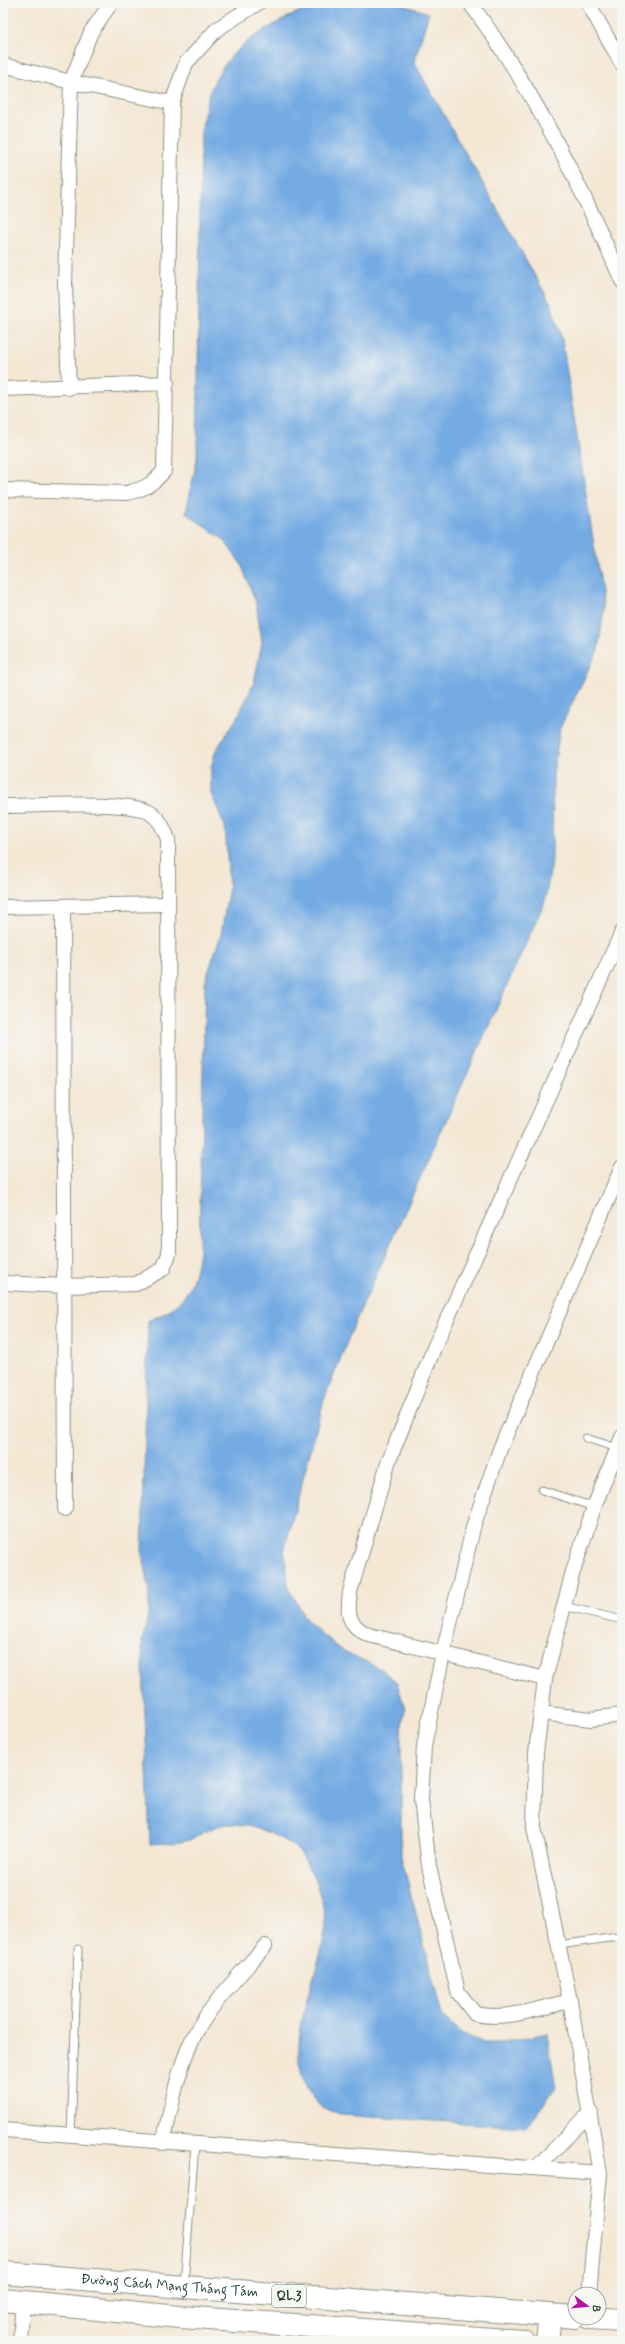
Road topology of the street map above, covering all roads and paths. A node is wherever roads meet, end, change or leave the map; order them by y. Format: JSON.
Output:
{"nodes":[{"id":1,"x":111,"y":3,"type":"edge"},
{"id":2,"x":258,"y":3,"type":"edge"},
{"id":3,"x":470,"y":3,"type":"edge"},
{"id":4,"x":588,"y":3,"type":"edge"},
{"id":5,"x":622,"y":64,"type":"edge"},
{"id":6,"x":3,"y":65,"type":"edge"},
{"id":7,"x":71,"y":82,"type":"junction"},
{"id":8,"x":172,"y":103,"type":"junction"},
{"id":9,"x":622,"y":281,"type":"edge"},
{"id":10,"x":167,"y":383,"type":"junction"},
{"id":11,"x":69,"y":388,"type":"junction"},
{"id":12,"x":3,"y":389,"type":"edge"},
{"id":13,"x":3,"y":490,"type":"edge"},
{"id":14,"x":3,"y":806,"type":"edge"},
{"id":15,"x":168,"y":904,"type":"junction"},
{"id":16,"x":3,"y":906,"type":"edge"},
{"id":17,"x":63,"y":906,"type":"junction"},
{"id":18,"x":622,"y":932,"type":"edge"},
{"id":19,"x":622,"y":1167,"type":"edge"},
{"id":20,"x":3,"y":1283,"type":"edge"},
{"id":21,"x":64,"y":1286,"type":"junction"},
{"id":22,"x":586,"y":1438,"type":"dead end"},
{"id":23,"x":619,"y":1442,"type":"edge"},
{"id":24,"x":542,"y":1490,"type":"dead end"},
{"id":25,"x":594,"y":1507,"type":"junction"},
{"id":26,"x":65,"y":1509,"type":"dead end"},
{"id":27,"x":564,"y":1606,"type":"junction"},
{"id":28,"x":622,"y":1620,"type":"edge"},
{"id":29,"x":443,"y":1653,"type":"junction"},
{"id":30,"x":545,"y":1679,"type":"junction"},
{"id":31,"x":541,"y":1713,"type":"junction"},
{"id":32,"x":622,"y":1715,"type":"edge"},
{"id":33,"x":618,"y":1938,"type":"dead end"},
{"id":34,"x":265,"y":1946,"type":"dead end"},
{"id":35,"x":558,"y":1946,"type":"junction"},
{"id":36,"x":78,"y":1949,"type":"dead end"},
{"id":37,"x":570,"y":2001,"type":"junction"},
{"id":38,"x":591,"y":2112,"type":"junction"},
{"id":39,"x":3,"y":2130,"type":"edge"},
{"id":40,"x":71,"y":2136,"type":"junction"},
{"id":41,"x":163,"y":2143,"type":"junction"},
{"id":42,"x":194,"y":2145,"type":"junction"},
{"id":43,"x":536,"y":2168,"type":"junction"},
{"id":44,"x":600,"y":2173,"type":"junction"},
{"id":45,"x":3,"y":2273,"type":"edge"},
{"id":46,"x":590,"y":2286,"type":"edge"},
{"id":47,"x":183,"y":2288,"type":"junction"},
{"id":48,"x":13,"y":2301,"type":"edge"},
{"id":49,"x":550,"y":2315,"type":"junction"},
{"id":50,"x":567,"y":2316,"type":"edge"},
{"id":51,"x":180,"y":2317,"type":"junction"},
{"id":52,"x":607,"y":2319,"type":"edge"},
{"id":53,"x":622,"y":2320,"type":"edge"},
{"id":54,"x":20,"y":2341,"type":"edge"},
{"id":55,"x":522,"y":2341,"type":"edge"},
{"id":56,"x":547,"y":2341,"type":"edge"}],
"edges":[{"from":1,"to":7,"type":"street"},
{"from":2,"to":8,"type":"street"},
{"from":3,"to":9,"type":"street"},
{"from":4,"to":5,"type":"street"},
{"from":6,"to":7,"type":"street"},
{"from":7,"to":8,"type":"street"},
{"from":7,"to":11,"type":"street"},
{"from":8,"to":10,"type":"street"},
{"from":10,"to":11,"type":"street"},
{"from":10,"to":13,"type":"street"},
{"from":11,"to":12,"type":"street"},
{"from":14,"to":15,"type":"street"},
{"from":15,"to":17,"type":"street"},
{"from":15,"to":21,"type":"street"},
{"from":16,"to":17,"type":"street"},
{"from":17,"to":21,"type":"street"},
{"from":18,"to":29,"type":"street"},
{"from":19,"to":29,"type":"street"},
{"from":20,"to":21,"type":"street"},
{"from":21,"to":26,"type":"street"},
{"from":22,"to":23,"type":"lane"},
{"from":23,"to":25,"type":"street"},
{"from":24,"to":25,"type":"lane"},
{"from":25,"to":27,"type":"street"},
{"from":27,"to":28,"type":"lane"},
{"from":27,"to":30,"type":"street"},
{"from":29,"to":30,"type":"street"},
{"from":29,"to":37,"type":"street"},
{"from":30,"to":31,"type":"street"},
{"from":31,"to":32,"type":"street"},
{"from":31,"to":35,"type":"street"},
{"from":33,"to":35,"type":"lane"},
{"from":34,"to":41,"type":"street"},
{"from":35,"to":37,"type":"street"},
{"from":36,"to":40,"type":"lane"},
{"from":37,"to":38,"type":"street"},
{"from":38,"to":43,"type":"street"},
{"from":38,"to":44,"type":"street"},
{"from":39,"to":40,"type":"street"},
{"from":40,"to":41,"type":"street"},
{"from":41,"to":42,"type":"street"},
{"from":42,"to":43,"type":"street"},
{"from":42,"to":47,"type":"lane"},
{"from":43,"to":44,"type":"street"},
{"from":44,"to":46,"type":"street"},
{"from":45,"to":47,"type":"highway","name":"Đường Cách Mạng Tháng Tám","number":"QL.3"},
{"from":47,"to":49,"type":"highway","name":"Đường Cách Mạng Tháng Tám","number":"QL.3"},
{"from":47,"to":51,"type":"highway"},
{"from":48,"to":51,"type":"highway","name":"Đường Cách Mạng Tháng Tám","number":"QL.3"},
{"from":48,"to":54,"type":"street"},
{"from":49,"to":50,"type":"highway","name":"Đường Cách Mạng Tháng Tám","number":"QL.3"},
{"from":49,"to":56,"type":"highway"},
{"from":51,"to":55,"type":"highway","name":"Đường Cách Mạng Tháng Tám","number":"QL.3"},
{"from":52,"to":53,"type":"highway"}]}
